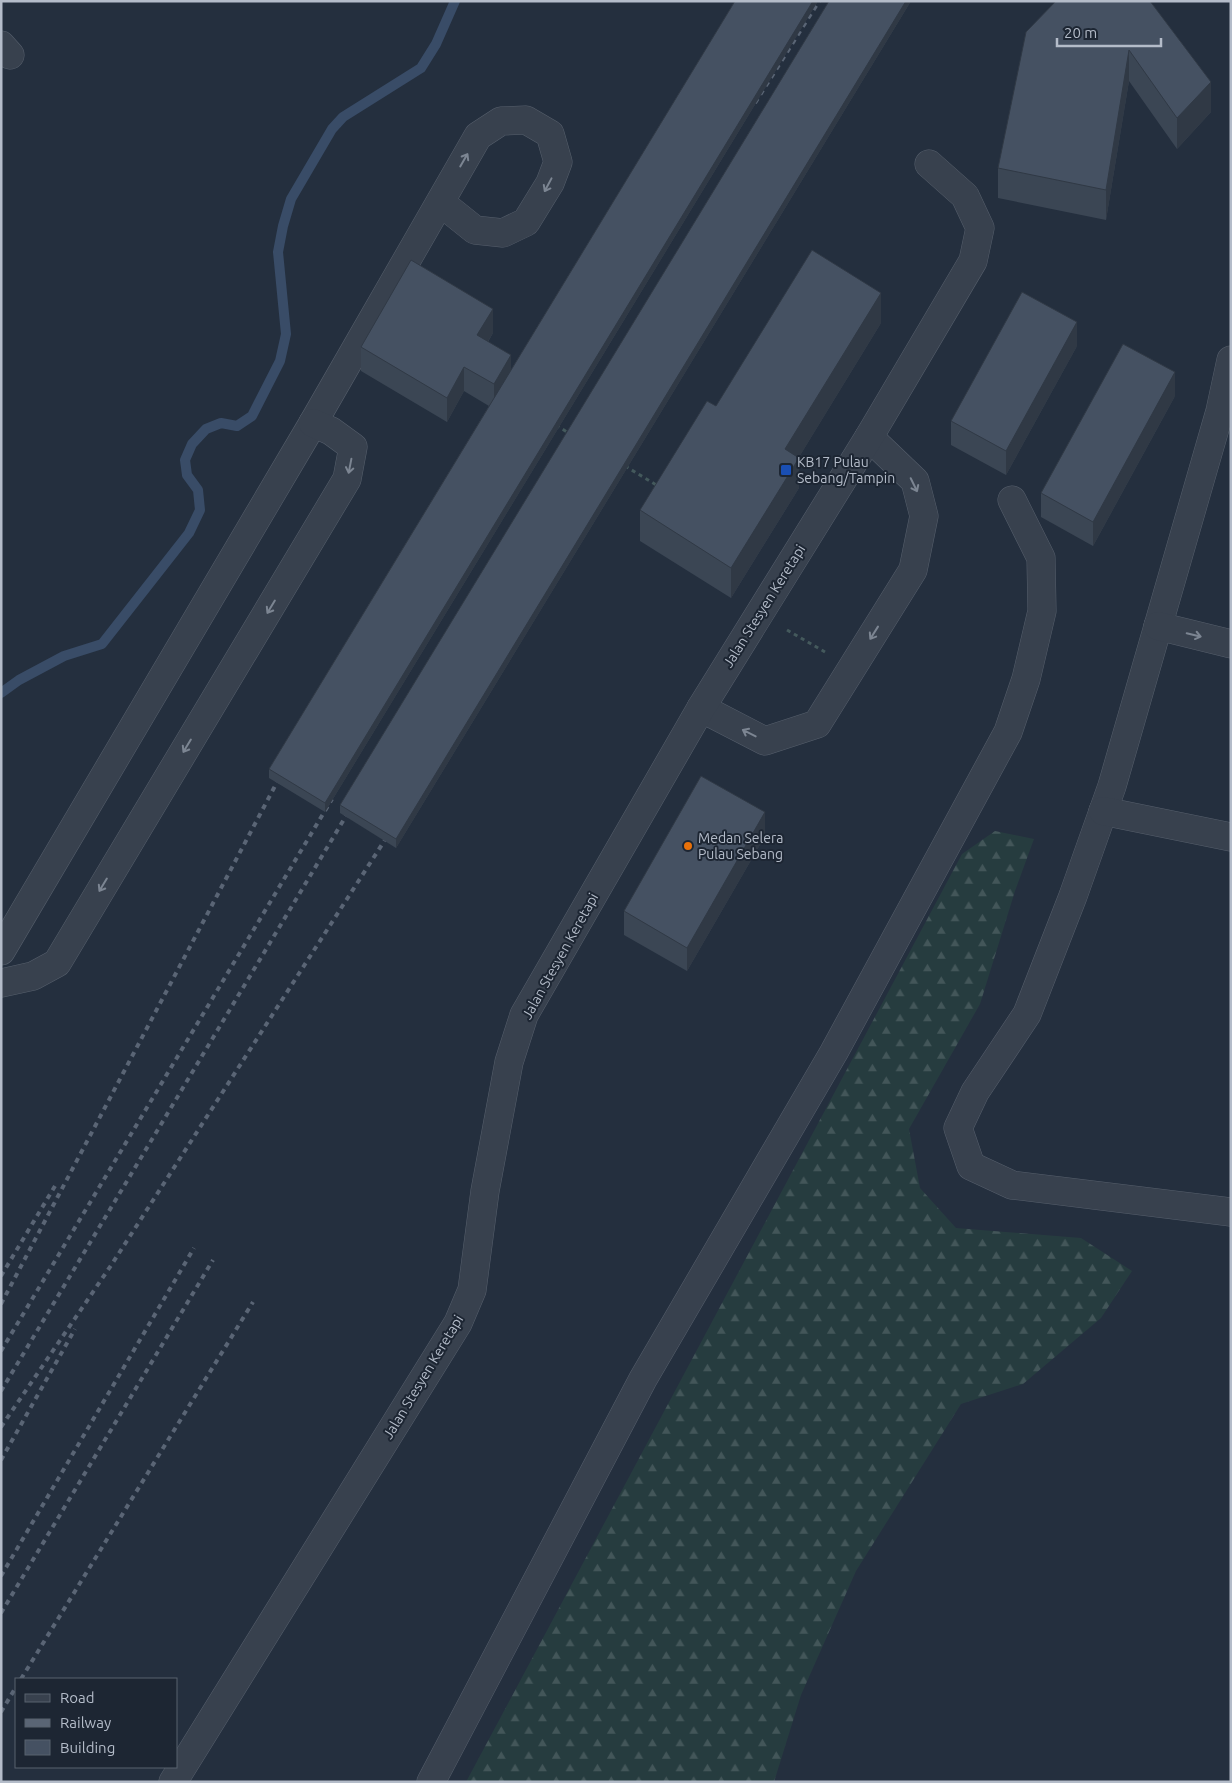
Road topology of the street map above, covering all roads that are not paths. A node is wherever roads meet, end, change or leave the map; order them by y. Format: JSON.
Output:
{"nodes":[{"id":1,"x":929,"y":164,"type":"dead end"},
{"id":2,"x":440,"y":202,"type":"junction"},
{"id":3,"x":1231,"y":360,"type":"edge"},
{"id":4,"x":313,"y":423,"type":"junction"},
{"id":5,"x":869,"y":437,"type":"junction"},
{"id":6,"x":1012,"y":500,"type":"dead end"},
{"id":7,"x":1158,"y":626,"type":"junction"},
{"id":8,"x":1231,"y":644,"type":"edge"},
{"id":9,"x":701,"y":708,"type":"junction"},
{"id":10,"x":1103,"y":811,"type":"junction"},
{"id":11,"x":1231,"y":837,"type":"edge"},
{"id":12,"x":1,"y":951,"type":"edge"},
{"id":13,"x":1,"y":983,"type":"edge"},
{"id":14,"x":1231,"y":1212,"type":"edge"},
{"id":15,"x":173,"y":1782,"type":"edge"},
{"id":16,"x":431,"y":1782,"type":"edge"}],
"edges":[{"from":1,"to":5,"type":"street","name":"Jalan Stesyen Keretapi"},
{"from":2,"to":2,"type":"street","one_way":true},
{"from":2,"to":4,"type":"street"},
{"from":3,"to":7,"type":"street"},
{"from":4,"to":12,"type":"street"},
{"from":4,"to":13,"type":"street","one_way":true},
{"from":5,"to":9,"type":"street","name":"Jalan Stesyen Keretapi"},
{"from":5,"to":9,"type":"street","one_way":true},
{"from":6,"to":16,"type":"street"},
{"from":7,"to":8,"type":"street","one_way":true},
{"from":7,"to":10,"type":"street"},
{"from":9,"to":15,"type":"street","name":"Jalan Stesyen Keretapi"},
{"from":10,"to":11,"type":"street"},
{"from":10,"to":14,"type":"street"}]}
